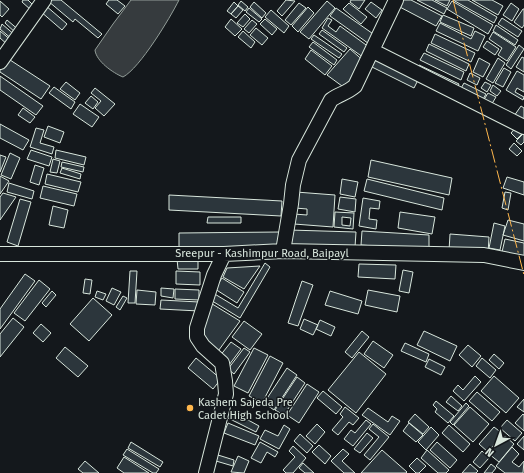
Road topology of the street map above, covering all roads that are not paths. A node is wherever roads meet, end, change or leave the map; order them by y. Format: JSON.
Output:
{"nodes":[{"id":1,"x":44,"y":0,"type":"edge"},
{"id":2,"x":396,"y":0,"type":"edge"},
{"id":3,"x":373,"y":51,"type":"junction"},
{"id":4,"x":0,"y":62,"type":"edge"},
{"id":5,"x":524,"y":127,"type":"edge"},
{"id":6,"x":283,"y":251,"type":"junction"},
{"id":7,"x":0,"y":254,"type":"edge"},
{"id":8,"x":224,"y":254,"type":"junction"},
{"id":9,"x":524,"y":263,"type":"edge"},
{"id":10,"x":206,"y":473,"type":"edge"}],
"edges":[{"from":1,"to":4,"type":"street"},
{"from":2,"to":3,"type":"street"},
{"from":3,"to":5,"type":"street"},
{"from":3,"to":6,"type":"street"},
{"from":6,"to":8,"type":"street","name":"Sreepur - Kashimpur Road, Baipayl"},
{"from":6,"to":9,"type":"street","name":"Sreepur - Kashimpur Road, Baipayl"},
{"from":7,"to":8,"type":"street","name":"Sreepur - Kashimpur Road, Baipayl"},
{"from":8,"to":10,"type":"street"}]}
